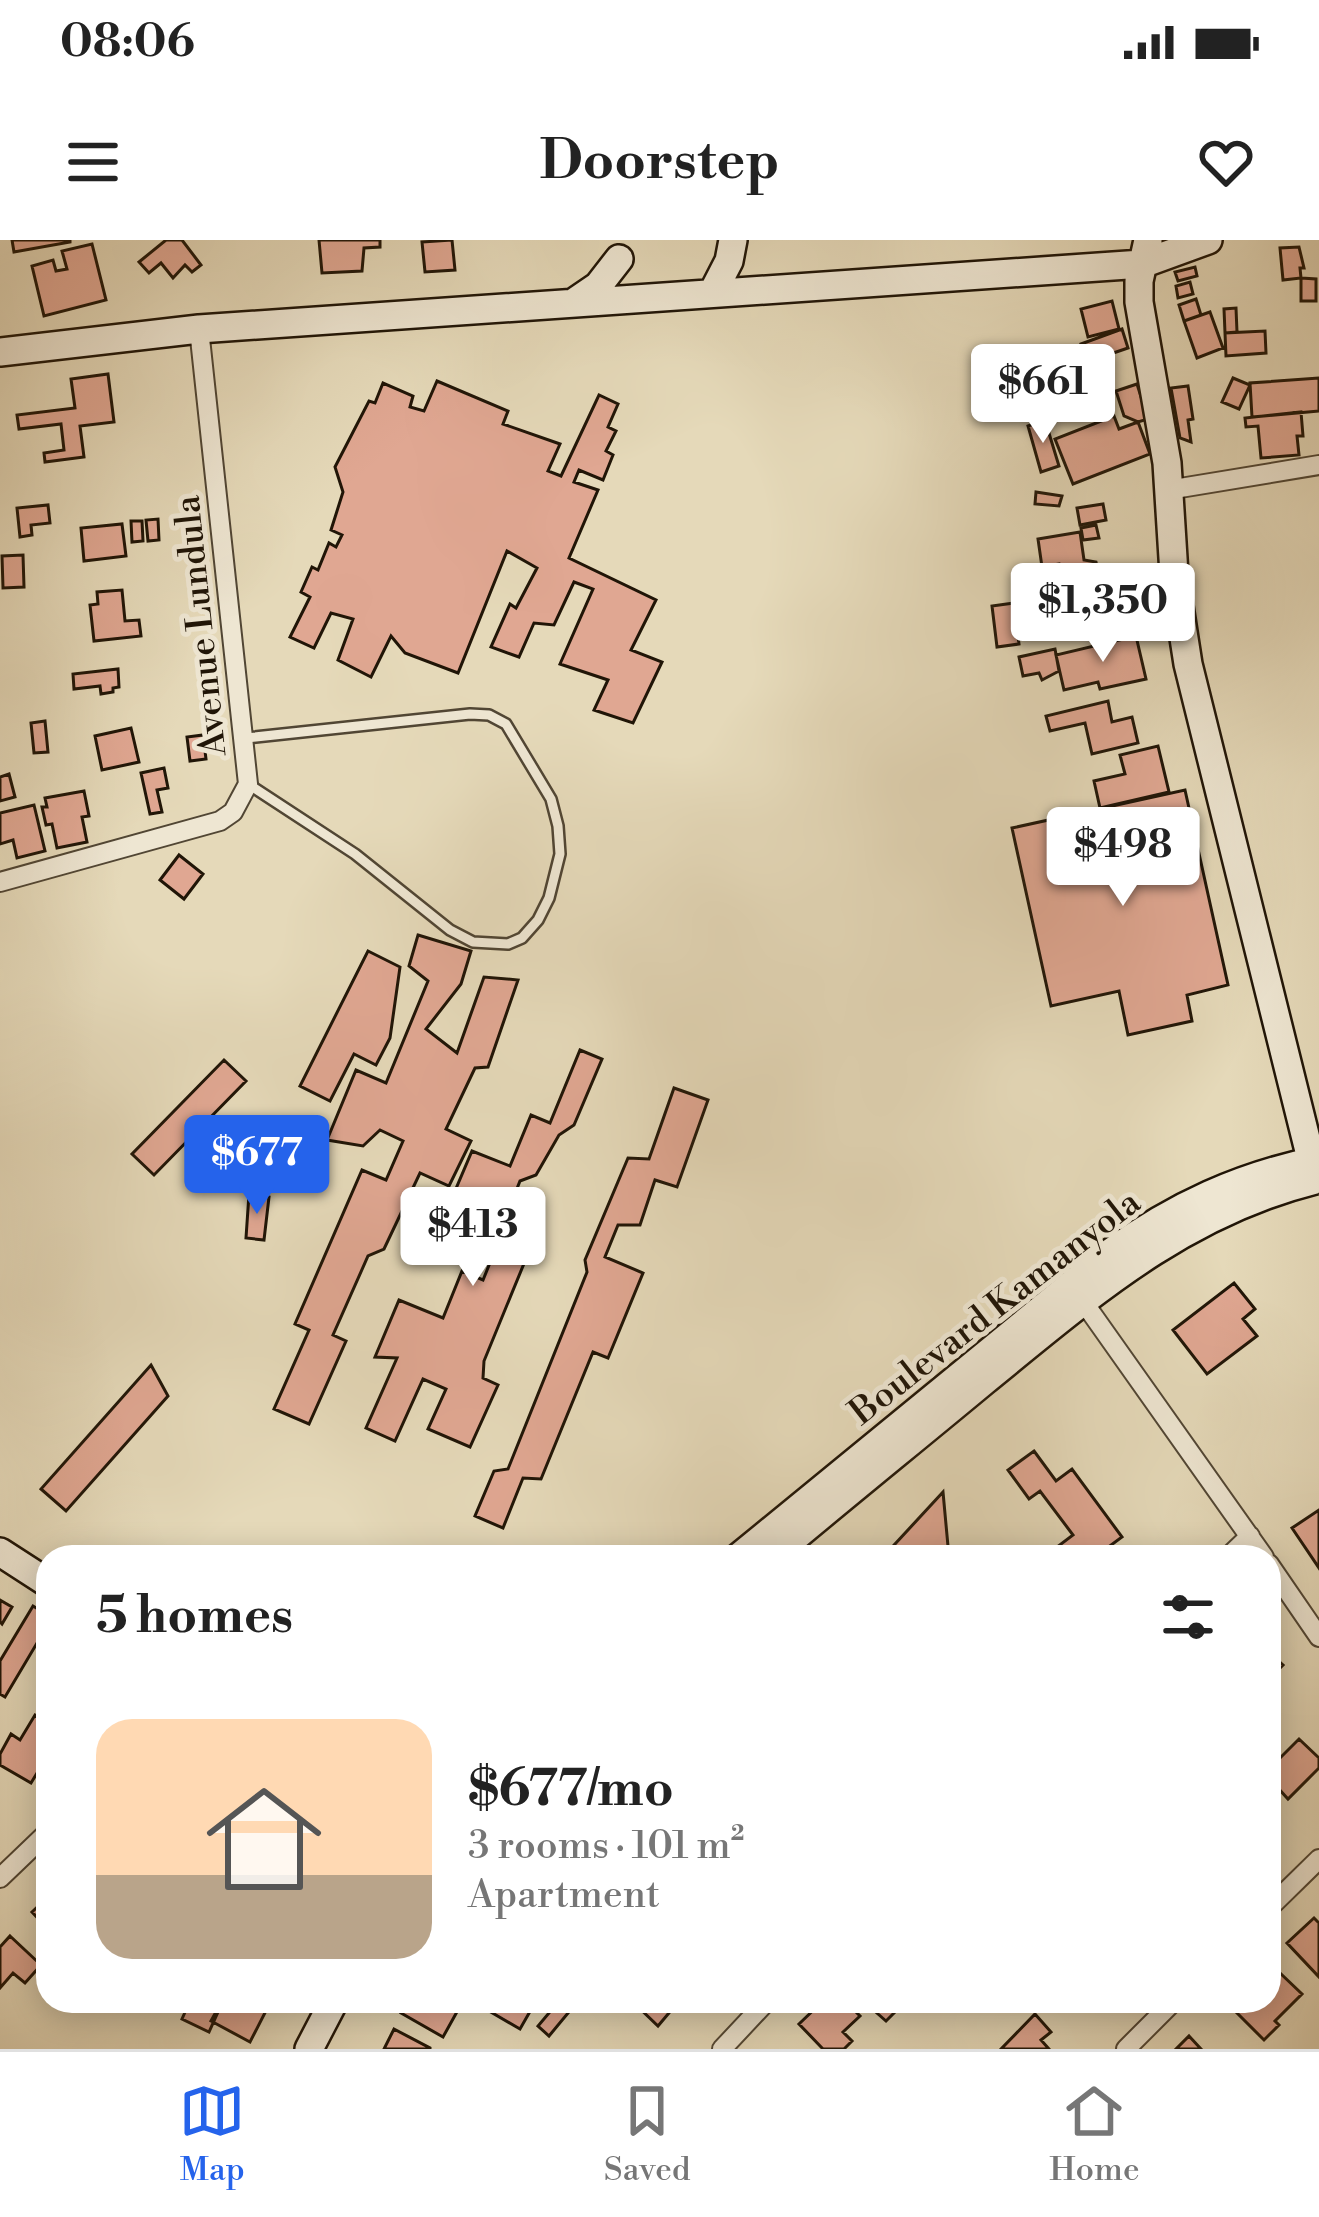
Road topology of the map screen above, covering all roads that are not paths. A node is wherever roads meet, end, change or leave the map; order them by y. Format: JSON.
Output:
{"nodes":[{"id":1,"x":733,"y":240,"type":"edge"},
{"id":2,"x":1208,"y":240,"type":"edge"},
{"id":3,"x":624,"y":248,"type":"edge"},
{"id":4,"x":1145,"y":252,"type":"edge"},
{"id":5,"x":712,"y":292,"type":"junction"},
{"id":6,"x":641,"y":298,"type":"junction"},
{"id":7,"x":574,"y":302,"type":"junction"},
{"id":8,"x":199,"y":329,"type":"junction"},
{"id":9,"x":0,"y":352,"type":"edge"},
{"id":10,"x":1319,"y":465,"type":"edge"},
{"id":11,"x":1168,"y":490,"type":"junction"},
{"id":12,"x":246,"y":738,"type":"junction"},
{"id":13,"x":248,"y":784,"type":"junction"},
{"id":14,"x":0,"y":882,"type":"edge"},
{"id":15,"x":1316,"y":1170,"type":"edge"},
{"id":16,"x":1077,"y":1293,"type":"junction"},
{"id":17,"x":1250,"y":1536,"type":"junction"},
{"id":18,"x":755,"y":1545,"type":"edge"},
{"id":19,"x":785,"y":1545,"type":"edge"},
{"id":20,"x":1241,"y":1545,"type":"edge"},
{"id":21,"x":1256,"y":1545,"type":"edge"},
{"id":22,"x":0,"y":1552,"type":"edge"},
{"id":23,"x":36,"y":1575,"type":"edge"},
{"id":24,"x":1281,"y":1581,"type":"edge"},
{"id":25,"x":1319,"y":1637,"type":"edge"},
{"id":26,"x":36,"y":1844,"type":"edge"},
{"id":27,"x":1319,"y":1858,"type":"edge"},
{"id":28,"x":0,"y":1879,"type":"edge"},
{"id":29,"x":1281,"y":1896,"type":"edge"},
{"id":30,"x":328,"y":2013,"type":"edge"},
{"id":31,"x":348,"y":2013,"type":"edge"},
{"id":32,"x":756,"y":2013,"type":"edge"},
{"id":33,"x":1162,"y":2013,"type":"edge"},
{"id":34,"x":309,"y":2049,"type":"edge"},
{"id":35,"x":328,"y":2049,"type":"edge"},
{"id":36,"x":722,"y":2049,"type":"edge"},
{"id":37,"x":1126,"y":2049,"type":"edge"}],
"edges":[{"from":1,"to":5,"type":"street"},
{"from":2,"to":4,"type":"street"},
{"from":3,"to":6,"type":"street"},
{"from":3,"to":7,"type":"street"},
{"from":4,"to":5,"type":"street"},
{"from":4,"to":11,"type":"street"},
{"from":5,"to":6,"type":"street"},
{"from":6,"to":7,"type":"street"},
{"from":7,"to":8,"type":"street"},
{"from":8,"to":9,"type":"street"},
{"from":8,"to":12,"type":"street","name":"Avenue Lundula"},
{"from":10,"to":11,"type":"street"},
{"from":11,"to":15,"type":"street"},
{"from":12,"to":13,"type":"street","name":"Avenue Lundula"},
{"from":12,"to":13,"type":"lane"},
{"from":13,"to":14,"type":"street","name":"Avenue Lundula"},
{"from":15,"to":16,"type":"street","name":"Boulevard Kamanyola"},
{"from":16,"to":17,"type":"street"},
{"from":16,"to":18,"type":"street","name":"Boulevard Kamanyola"},
{"from":16,"to":19,"type":"street","name":"Boulevard Kamanyola"},
{"from":17,"to":20,"type":"street"},
{"from":17,"to":21,"type":"street"},
{"from":22,"to":23,"type":"street"},
{"from":24,"to":25,"type":"street"},
{"from":26,"to":28,"type":"street"},
{"from":27,"to":29,"type":"street"},
{"from":30,"to":34,"type":"street"},
{"from":31,"to":35,"type":"street"},
{"from":32,"to":36,"type":"street"},
{"from":33,"to":37,"type":"street"}]}
